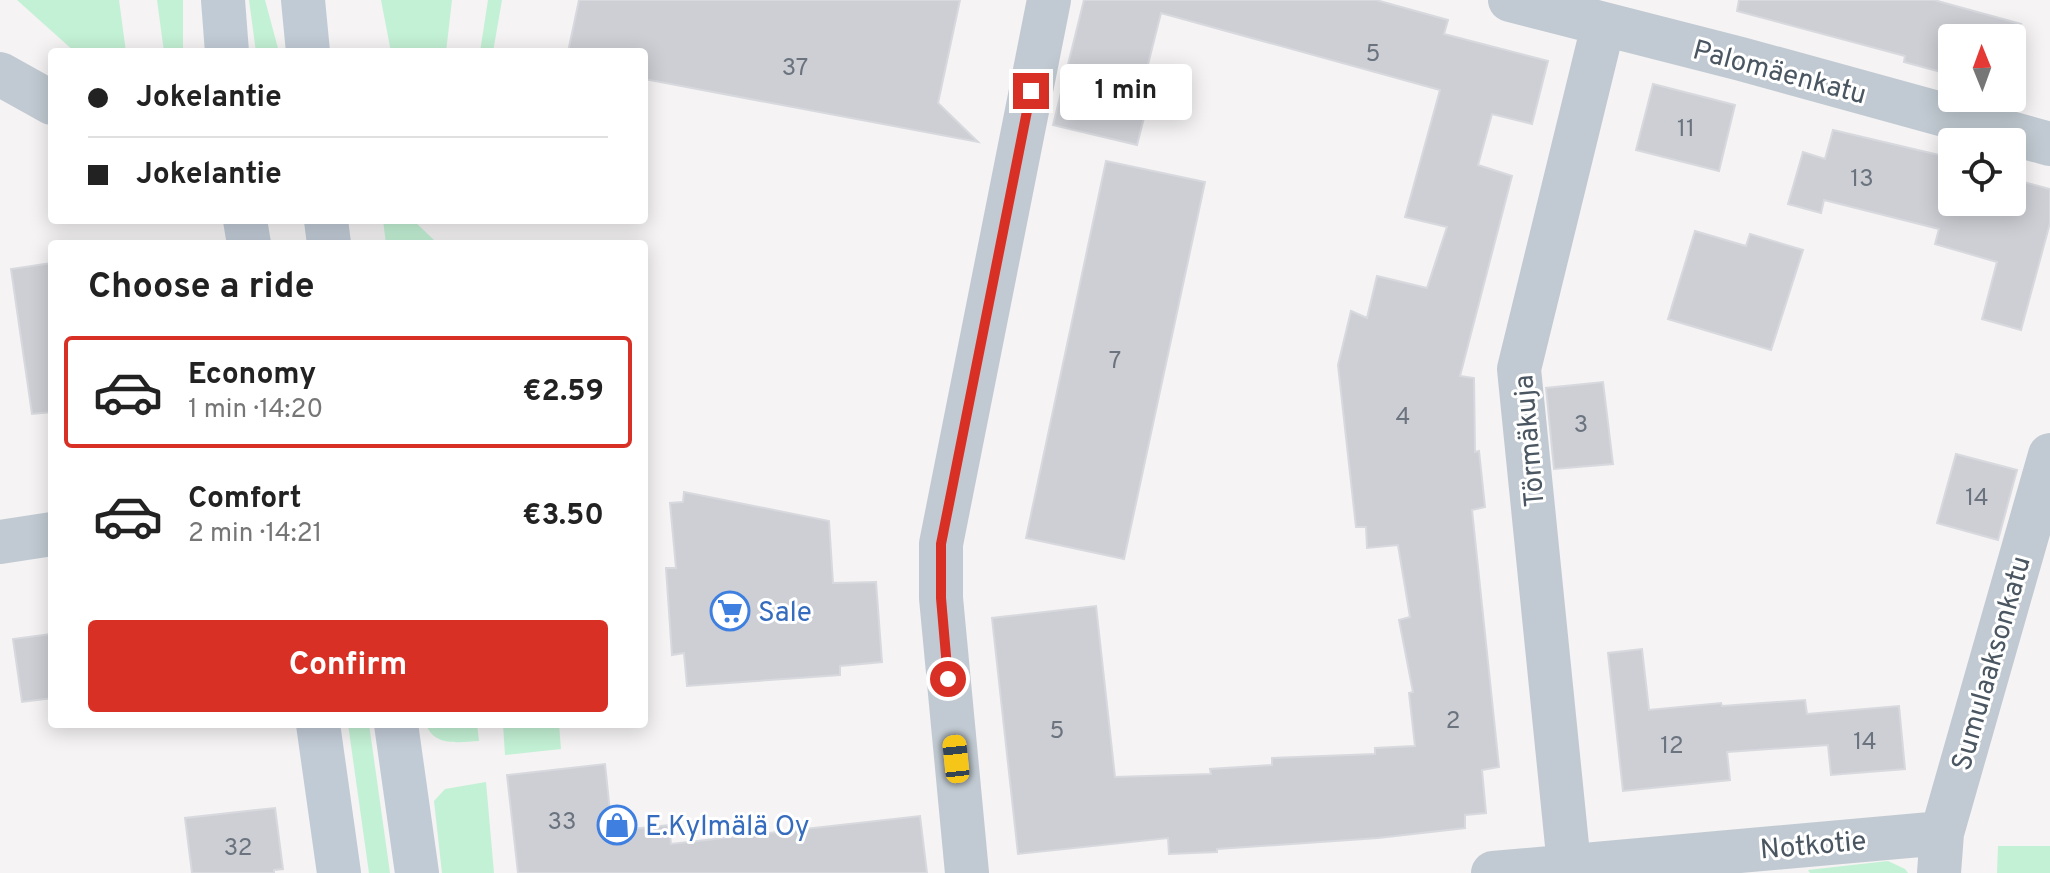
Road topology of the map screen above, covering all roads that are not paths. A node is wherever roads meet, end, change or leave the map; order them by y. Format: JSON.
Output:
{"nodes":[{"id":1,"x":223,"y":0,"type":"edge"},
{"id":2,"x":303,"y":0,"type":"edge"},
{"id":3,"x":1049,"y":0,"type":"edge"},
{"id":4,"x":1510,"y":0,"type":"edge"},
{"id":5,"x":1603,"y":26,"type":"junction"},
{"id":6,"x":227,"y":48,"type":"edge"},
{"id":7,"x":308,"y":48,"type":"edge"},
{"id":8,"x":0,"y":74,"type":"edge"},
{"id":9,"x":48,"y":101,"type":"edge"},
{"id":10,"x":2050,"y":144,"type":"edge"},
{"id":11,"x":2050,"y":455,"type":"edge"},
{"id":12,"x":48,"y":535,"type":"edge"},
{"id":13,"x":0,"y":542,"type":"edge"},
{"id":14,"x":319,"y":728,"type":"edge"},
{"id":15,"x":397,"y":728,"type":"edge"},
{"id":16,"x":1940,"y":853,"type":"edge"},
{"id":17,"x":1569,"y":865,"type":"junction"},
{"id":18,"x":339,"y":873,"type":"edge"},
{"id":19,"x":417,"y":873,"type":"edge"},
{"id":20,"x":967,"y":873,"type":"edge"},
{"id":21,"x":1493,"y":873,"type":"edge"}],
"edges":[{"from":1,"to":6,"type":"main road"},
{"from":2,"to":7,"type":"main road"},
{"from":3,"to":20,"type":"street"},
{"from":4,"to":5,"type":"street","name":"Palomäenkatu"},
{"from":5,"to":10,"type":"street","name":"Palomäenkatu"},
{"from":5,"to":17,"type":"street","name":"Törmäkuja"},
{"from":8,"to":9,"type":"street"},
{"from":11,"to":16,"type":"street","name":"Sumulaaksonkatu"},
{"from":12,"to":13,"type":"street"},
{"from":14,"to":18,"type":"main road"},
{"from":15,"to":19,"type":"main road"},
{"from":16,"to":17,"type":"street","name":"Notkotie"},
{"from":17,"to":21,"type":"street","name":"Notkotie"}]}
